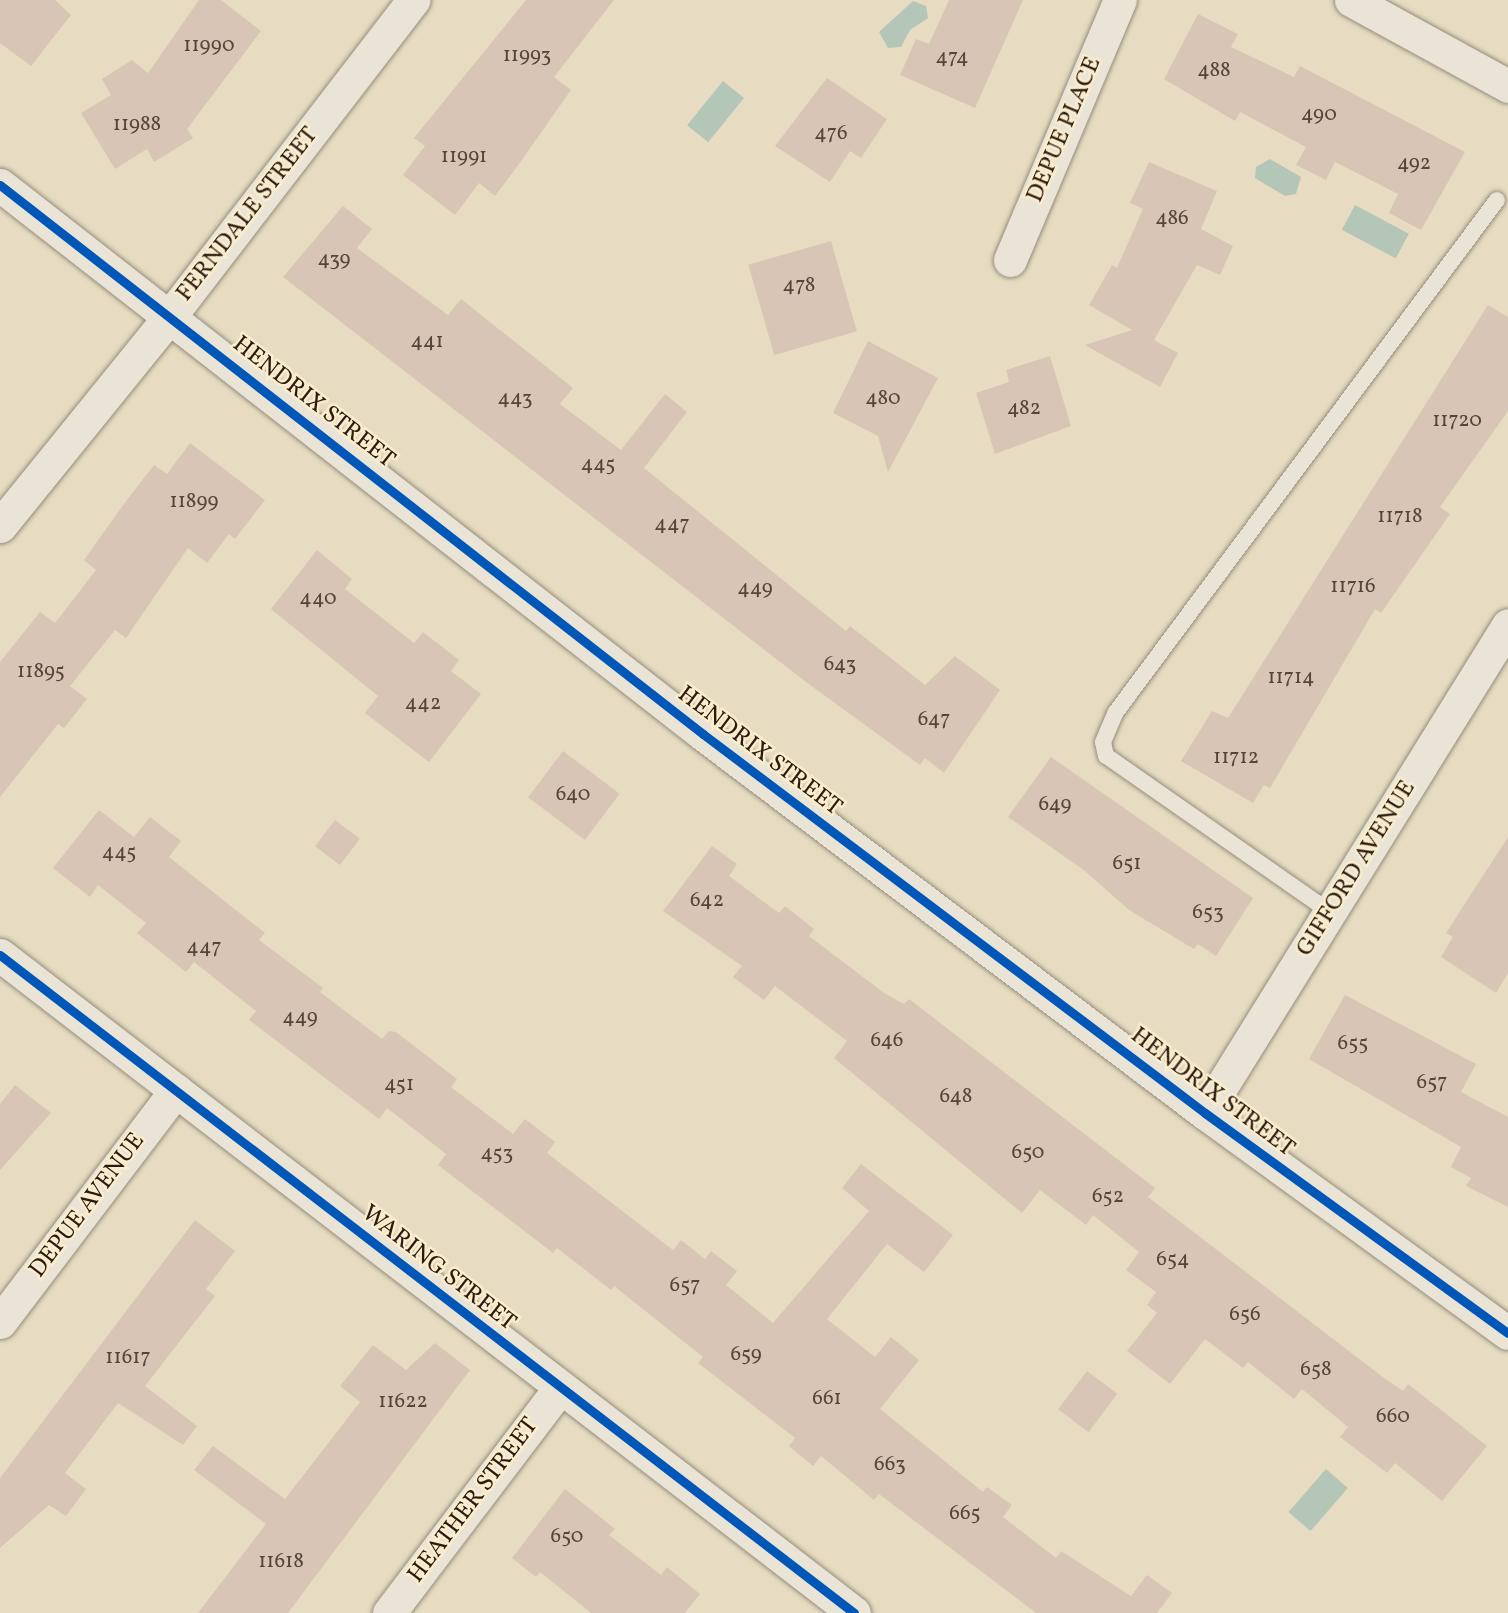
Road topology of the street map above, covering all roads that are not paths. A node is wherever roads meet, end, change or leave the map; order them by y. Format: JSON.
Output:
{"nodes":[{"id":1,"x":413,"y":0,"type":"edge"},
{"id":2,"x":1121,"y":0,"type":"edge"},
{"id":3,"x":1351,"y":0,"type":"edge"},
{"id":4,"x":1508,"y":86,"type":"edge"},
{"id":5,"x":0,"y":185,"type":"edge"},
{"id":6,"x":1497,"y":200,"type":"dead end"},
{"id":7,"x":1010,"y":260,"type":"dead end"},
{"id":8,"x":170,"y":316,"type":"junction"},
{"id":9,"x":0,"y":526,"type":"edge"},
{"id":10,"x":1508,"y":625,"type":"edge"},
{"id":11,"x":1330,"y":912,"type":"junction"},
{"id":12,"x":0,"y":955,"type":"edge"},
{"id":13,"x":176,"y":1090,"type":"junction"},
{"id":14,"x":1205,"y":1113,"type":"junction"},
{"id":15,"x":0,"y":1322,"type":"edge"},
{"id":16,"x":1508,"y":1333,"type":"edge"},
{"id":17,"x":560,"y":1388,"type":"junction"},
{"id":18,"x":389,"y":1613,"type":"edge"},
{"id":19,"x":854,"y":1613,"type":"edge"}],
"edges":[{"from":1,"to":8,"type":"street","name":"FERNDALE STREET"},
{"from":2,"to":7,"type":"street","name":"DEPUE PLACE"},
{"from":3,"to":4,"type":"street"},
{"from":5,"to":8,"type":"street","name":"HENDRIX STREET"},
{"from":6,"to":11,"type":"lane"},
{"from":8,"to":9,"type":"street","name":"FERNDALE STREET"},
{"from":8,"to":14,"type":"street","name":"HENDRIX STREET"},
{"from":10,"to":11,"type":"street","name":"GIFFORD AVENUE"},
{"from":11,"to":14,"type":"street","name":"GIFFORD AVENUE"},
{"from":12,"to":13,"type":"street","name":"WARING STREET"},
{"from":13,"to":15,"type":"street","name":"DEPUE AVENUE"},
{"from":13,"to":17,"type":"street","name":"WARING STREET"},
{"from":14,"to":16,"type":"street","name":"HENDRIX STREET"},
{"from":17,"to":18,"type":"street","name":"HEATHER STREET"},
{"from":17,"to":19,"type":"street","name":"WARING STREET"}]}
